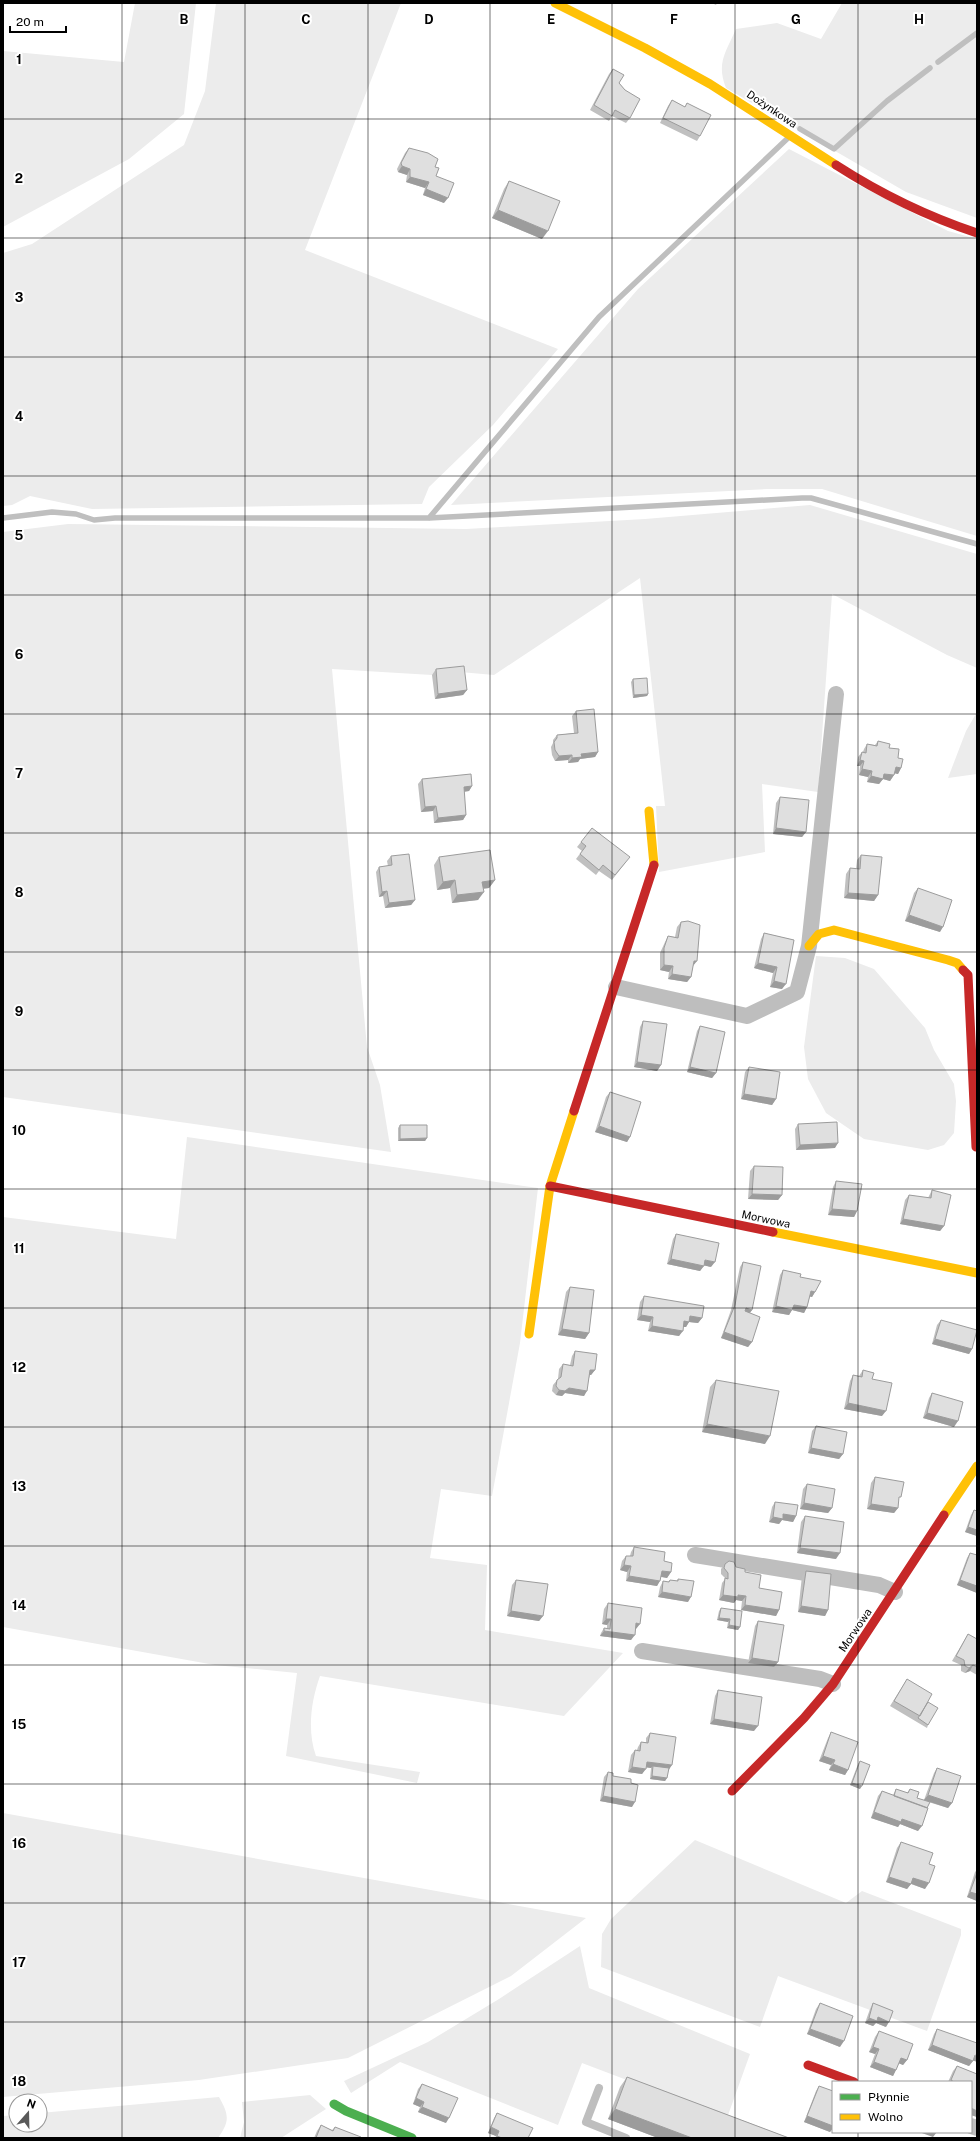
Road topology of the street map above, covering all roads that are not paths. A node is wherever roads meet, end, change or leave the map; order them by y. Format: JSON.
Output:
{"nodes":[{"id":1,"x":555,"y":3,"type":"edge"},
{"id":2,"x":977,"y":233,"type":"edge"},
{"id":3,"x":836,"y":694,"type":"dead end"},
{"id":4,"x":649,"y":811,"type":"dead end"},
{"id":5,"x":809,"y":946,"type":"junction"},
{"id":6,"x":616,"y":987,"type":"junction"},
{"id":7,"x":976,"y":1147,"type":"edge"},
{"id":8,"x":550,"y":1186,"type":"junction"},
{"id":9,"x":977,"y":1272,"type":"edge"},
{"id":10,"x":529,"y":1334,"type":"dead end"},
{"id":11,"x":977,"y":1466,"type":"edge"},
{"id":12,"x":695,"y":1555,"type":"dead end"},
{"id":13,"x":895,"y":1592,"type":"junction"},
{"id":14,"x":642,"y":1651,"type":"dead end"},
{"id":15,"x":833,"y":1684,"type":"junction"},
{"id":16,"x":732,"y":1792,"type":"dead end"},
{"id":17,"x":808,"y":2065,"type":"dead end"},
{"id":18,"x":851,"y":2081,"type":"edge"},
{"id":19,"x":599,"y":2088,"type":"dead end"},
{"id":20,"x":334,"y":2104,"type":"dead end"},
{"id":21,"x":412,"y":2138,"type":"edge"},
{"id":22,"x":626,"y":2138,"type":"edge"}],
"edges":[{"from":1,"to":2,"type":"street","name":"Dożynkowa"},
{"from":3,"to":5,"type":"street"},
{"from":4,"to":6,"type":"street"},
{"from":5,"to":6,"type":"street"},
{"from":5,"to":7,"type":"street"},
{"from":6,"to":8,"type":"street"},
{"from":8,"to":9,"type":"street","name":"Morwowa"},
{"from":8,"to":10,"type":"street"},
{"from":11,"to":13,"type":"street","name":"Morwowa"},
{"from":12,"to":13,"type":"street"},
{"from":13,"to":15,"type":"street","name":"Morwowa"},
{"from":14,"to":15,"type":"street"},
{"from":15,"to":16,"type":"street","name":"Morwowa"},
{"from":17,"to":18,"type":"street"},
{"from":19,"to":22,"type":"lane"},
{"from":20,"to":21,"type":"street"}]}
